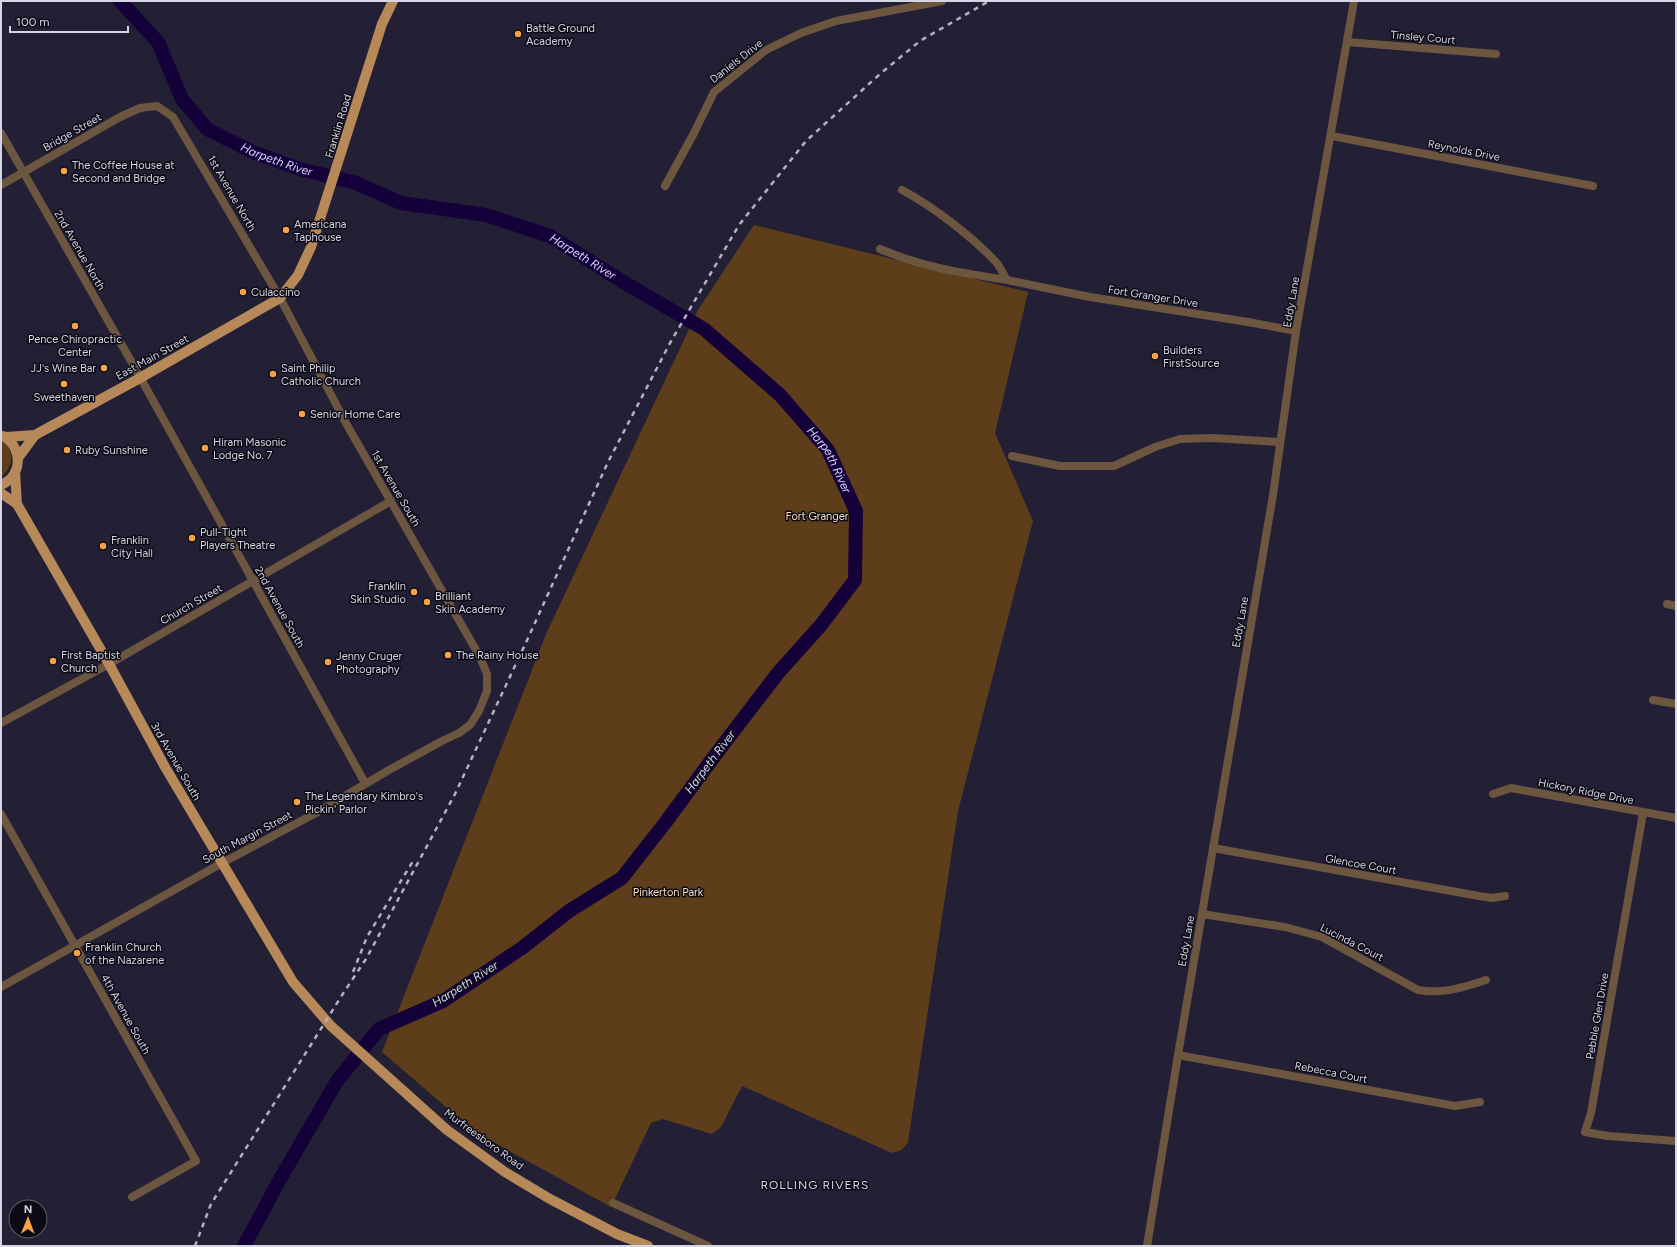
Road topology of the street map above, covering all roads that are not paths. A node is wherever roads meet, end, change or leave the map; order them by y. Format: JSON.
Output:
{"nodes":[{"id":1,"x":393,"y":1,"type":"edge"},
{"id":2,"x":942,"y":1,"type":"edge"},
{"id":3,"x":1354,"y":1,"type":"edge"},
{"id":4,"x":1347,"y":42,"type":"junction"},
{"id":5,"x":1496,"y":54,"type":"dead end"},
{"id":6,"x":157,"y":106,"type":"joint"},
{"id":7,"x":1,"y":133,"type":"edge"},
{"id":8,"x":1332,"y":136,"type":"junction"},
{"id":9,"x":23,"y":173,"type":"junction"},
{"id":10,"x":1,"y":185,"type":"edge"},
{"id":11,"x":665,"y":186,"type":"dead end"},
{"id":12,"x":1593,"y":186,"type":"dead end"},
{"id":13,"x":902,"y":190,"type":"dead end"},
{"id":14,"x":880,"y":249,"type":"dead end"},
{"id":15,"x":1007,"y":280,"type":"junction"},
{"id":16,"x":280,"y":298,"type":"junction"},
{"id":17,"x":1296,"y":332,"type":"junction"},
{"id":18,"x":140,"y":378,"type":"junction"},
{"id":19,"x":34,"y":435,"type":"junction"},
{"id":20,"x":3,"y":436,"type":"edge"},
{"id":21,"x":1280,"y":442,"type":"junction"},
{"id":22,"x":1012,"y":456,"type":"dead end"},
{"id":23,"x":18,"y":458,"type":"junction"},
{"id":24,"x":15,"y":472,"type":"junction"},
{"id":25,"x":1,"y":485,"type":"edge"},
{"id":26,"x":1,"y":493,"type":"edge"},
{"id":27,"x":391,"y":501,"type":"junction"},
{"id":28,"x":17,"y":504,"type":"junction"},
{"id":29,"x":253,"y":581,"type":"junction"},
{"id":30,"x":1667,"y":604,"type":"dead end"},
{"id":31,"x":1676,"y":606,"type":"edge"},
{"id":32,"x":108,"y":664,"type":"junction"},
{"id":33,"x":487,"y":691,"type":"joint"},
{"id":34,"x":1653,"y":700,"type":"dead end"},
{"id":35,"x":1676,"y":704,"type":"edge"},
{"id":36,"x":1,"y":723,"type":"edge"},
{"id":37,"x":365,"y":783,"type":"junction"},
{"id":38,"x":1493,"y":794,"type":"dead end"},
{"id":39,"x":1643,"y":813,"type":"junction"},
{"id":40,"x":1,"y":814,"type":"edge"},
{"id":41,"x":1676,"y":818,"type":"edge"},
{"id":42,"x":1213,"y":848,"type":"junction"},
{"id":43,"x":222,"y":863,"type":"junction"},
{"id":44,"x":1505,"y":896,"type":"dead end"},
{"id":45,"x":1202,"y":914,"type":"junction"},
{"id":46,"x":75,"y":945,"type":"junction"},
{"id":47,"x":1486,"y":980,"type":"dead end"},
{"id":48,"x":1,"y":987,"type":"edge"},
{"id":49,"x":329,"y":1024,"type":"joint"},
{"id":50,"x":1178,"y":1055,"type":"junction"},
{"id":51,"x":1480,"y":1102,"type":"dead end"},
{"id":52,"x":1676,"y":1141,"type":"edge"},
{"id":53,"x":132,"y":1197,"type":"dead end"},
{"id":54,"x":613,"y":1203,"type":"dead end"},
{"id":55,"x":648,"y":1246,"type":"edge"},
{"id":56,"x":708,"y":1246,"type":"edge"},
{"id":57,"x":1147,"y":1246,"type":"edge"}],
"edges":[{"from":1,"to":16,"type":"main road","name":"Franklin Road"},
{"from":2,"to":11,"type":"street","name":"Daniels Drive"},
{"from":3,"to":4,"type":"street","name":"Eddy Lane"},
{"from":4,"to":5,"type":"street","name":"Tinsley Court"},
{"from":4,"to":8,"type":"street","name":"Eddy Lane"},
{"from":6,"to":9,"type":"street","name":"Bridge Street"},
{"from":6,"to":16,"type":"street","name":"1st Avenue North"},
{"from":7,"to":9,"type":"street","name":"2nd Avenue North"},
{"from":8,"to":12,"type":"street","name":"Reynolds Drive"},
{"from":8,"to":17,"type":"street","name":"Eddy Lane"},
{"from":9,"to":10,"type":"street","name":"Bridge Street"},
{"from":9,"to":18,"type":"street","name":"2nd Avenue North"},
{"from":13,"to":15,"type":"street"},
{"from":14,"to":15,"type":"street","name":"Fort Granger Drive"},
{"from":15,"to":17,"type":"street","name":"Fort Granger Drive"},
{"from":16,"to":18,"type":"main road","name":"East Main Street"},
{"from":16,"to":27,"type":"street","name":"1st Avenue South"},
{"from":17,"to":21,"type":"street","name":"Eddy Lane"},
{"from":18,"to":19,"type":"main road","name":"East Main Street"},
{"from":18,"to":29,"type":"street","name":"2nd Avenue South"},
{"from":19,"to":20,"type":"main road","name":"East Main Street"},
{"from":19,"to":23,"type":"main road","name":"East Main Street"},
{"from":20,"to":23,"type":"main road"},
{"from":21,"to":22,"type":"street"},
{"from":21,"to":42,"type":"street","name":"Eddy Lane"},
{"from":23,"to":24,"type":"main road","name":"3rd Avenue South"},
{"from":24,"to":25,"type":"main road"},
{"from":24,"to":28,"type":"main road","name":"3rd Avenue South"},
{"from":26,"to":28,"type":"main road","name":"3rd Avenue South"},
{"from":27,"to":29,"type":"street","name":"Church Street"},
{"from":27,"to":33,"type":"street","name":"1st Avenue South"},
{"from":28,"to":32,"type":"main road","name":"3rd Avenue South"},
{"from":29,"to":32,"type":"street","name":"Church Street"},
{"from":29,"to":37,"type":"street","name":"2nd Avenue South"},
{"from":30,"to":31,"type":"street"},
{"from":32,"to":36,"type":"street","name":"Church Street"},
{"from":32,"to":43,"type":"main road","name":"3rd Avenue South"},
{"from":33,"to":37,"type":"street","name":"South Margin Street"},
{"from":34,"to":35,"type":"street"},
{"from":37,"to":43,"type":"street","name":"South Margin Street"},
{"from":38,"to":39,"type":"street","name":"Hickory Ridge Drive"},
{"from":39,"to":41,"type":"street","name":"Hickory Ridge Drive"},
{"from":39,"to":52,"type":"street","name":"Pebble Glen Drive"},
{"from":40,"to":46,"type":"street","name":"4th Avenue South"},
{"from":42,"to":44,"type":"street","name":"Glencoe Court"},
{"from":42,"to":45,"type":"street","name":"Eddy Lane"},
{"from":43,"to":46,"type":"street","name":"South Margin Street"},
{"from":43,"to":49,"type":"main road","name":"3rd Avenue South"},
{"from":45,"to":47,"type":"street","name":"Lucinda Court"},
{"from":45,"to":50,"type":"street","name":"Eddy Lane"},
{"from":46,"to":48,"type":"street","name":"South Margin Street"},
{"from":46,"to":53,"type":"street","name":"4th Avenue South"},
{"from":49,"to":55,"type":"main road","name":"Murfreesboro Road"},
{"from":50,"to":51,"type":"street","name":"Rebecca Court"},
{"from":50,"to":57,"type":"street","name":"Eddy Lane"},
{"from":54,"to":56,"type":"street"}]}
